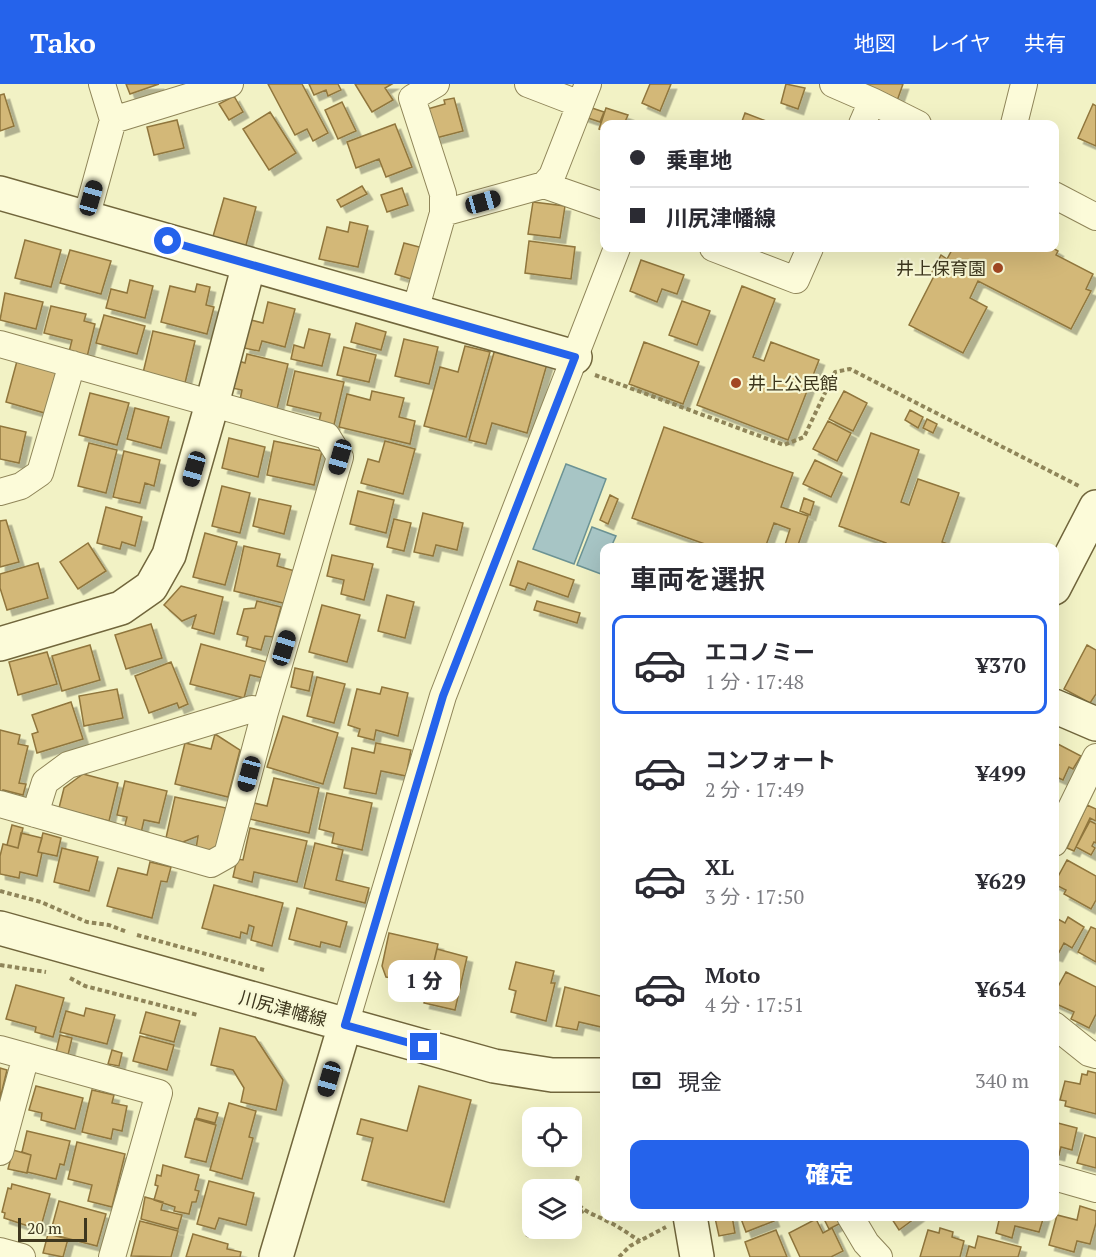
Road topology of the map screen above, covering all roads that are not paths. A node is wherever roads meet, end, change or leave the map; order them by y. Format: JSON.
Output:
{"nodes":[{"id":1,"x":102,"y":84,"type":"edge"},
{"id":2,"x":230,"y":84,"type":"edge"},
{"id":3,"x":436,"y":84,"type":"edge"},
{"id":4,"x":528,"y":84,"type":"edge"},
{"id":5,"x":832,"y":84,"type":"edge"},
{"id":6,"x":1024,"y":84,"type":"edge"},
{"id":7,"x":584,"y":94,"type":"edge"},
{"id":8,"x":872,"y":101,"type":"junction"},
{"id":9,"x":113,"y":120,"type":"junction"},
{"id":10,"x":864,"y":120,"type":"edge"},
{"id":11,"x":910,"y":120,"type":"edge"},
{"id":12,"x":1015,"y":120,"type":"edge"},
{"id":13,"x":544,"y":185,"type":"junction"},
{"id":14,"x":0,"y":193,"type":"edge"},
{"id":15,"x":1059,"y":198,"type":"edge"},
{"id":16,"x":600,"y":205,"type":"edge"},
{"id":17,"x":443,"y":213,"type":"junction"},
{"id":18,"x":1096,"y":217,"type":"edge"},
{"id":19,"x":86,"y":218,"type":"junction"},
{"id":20,"x":615,"y":252,"type":"edge"},
{"id":21,"x":723,"y":252,"type":"edge"},
{"id":22,"x":808,"y":252,"type":"edge"},
{"id":23,"x":249,"y":264,"type":"junction"},
{"id":24,"x":415,"y":311,"type":"junction"},
{"id":25,"x":0,"y":344,"type":"edge"},
{"id":26,"x":573,"y":362,"type":"junction"},
{"id":27,"x":72,"y":364,"type":"junction"},
{"id":28,"x":212,"y":404,"type":"junction"},
{"id":29,"x":0,"y":492,"type":"edge"},
{"id":30,"x":1091,"y":498,"type":"edge"},
{"id":31,"x":1059,"y":576,"type":"edge"},
{"id":32,"x":0,"y":644,"type":"edge"},
{"id":33,"x":1059,"y":708,"type":"edge"},
{"id":34,"x":265,"y":712,"type":"junction"},
{"id":35,"x":1096,"y":724,"type":"edge"},
{"id":36,"x":1096,"y":757,"type":"edge"},
{"id":37,"x":0,"y":804,"type":"edge"},
{"id":38,"x":35,"y":814,"type":"junction"},
{"id":39,"x":1059,"y":833,"type":"edge"},
{"id":40,"x":0,"y":928,"type":"edge"},
{"id":41,"x":345,"y":1025,"type":"junction"},
{"id":42,"x":1059,"y":1028,"type":"edge"},
{"id":43,"x":0,"y":1049,"type":"edge"},
{"id":44,"x":1094,"y":1049,"type":"edge"},
{"id":45,"x":26,"y":1056,"type":"junction"},
{"id":46,"x":600,"y":1075,"type":"edge"},
{"id":47,"x":0,"y":1152,"type":"edge"},
{"id":48,"x":1059,"y":1178,"type":"edge"},
{"id":49,"x":1096,"y":1189,"type":"edge"},
{"id":50,"x":690,"y":1221,"type":"edge"},
{"id":51,"x":853,"y":1221,"type":"edge"},
{"id":52,"x":0,"y":1251,"type":"edge"},
{"id":53,"x":22,"y":1257,"type":"edge"},
{"id":54,"x":112,"y":1257,"type":"edge"},
{"id":55,"x":276,"y":1257,"type":"edge"},
{"id":56,"x":698,"y":1257,"type":"edge"},
{"id":57,"x":879,"y":1257,"type":"edge"}],
"edges":[{"from":1,"to":9,"type":"street"},
{"from":2,"to":9,"type":"street"},
{"from":3,"to":17,"type":"street"},
{"from":4,"to":7,"type":"street"},
{"from":5,"to":8,"type":"street"},
{"from":6,"to":12,"type":"street"},
{"from":7,"to":13,"type":"street"},
{"from":8,"to":10,"type":"street"},
{"from":8,"to":11,"type":"street"},
{"from":9,"to":19,"type":"street"},
{"from":13,"to":16,"type":"street"},
{"from":13,"to":17,"type":"street"},
{"from":14,"to":19,"type":"street"},
{"from":15,"to":18,"type":"street"},
{"from":17,"to":24,"type":"street"},
{"from":19,"to":23,"type":"street"},
{"from":20,"to":26,"type":"street"},
{"from":21,"to":22,"type":"street"},
{"from":23,"to":24,"type":"street"},
{"from":23,"to":28,"type":"street"},
{"from":24,"to":26,"type":"street"},
{"from":25,"to":27,"type":"street"},
{"from":26,"to":41,"type":"street"},
{"from":27,"to":28,"type":"street"},
{"from":27,"to":29,"type":"street"},
{"from":28,"to":32,"type":"street"},
{"from":28,"to":34,"type":"street"},
{"from":30,"to":31,"type":"street"},
{"from":33,"to":35,"type":"street"},
{"from":34,"to":38,"type":"street"},
{"from":34,"to":38,"type":"street"},
{"from":36,"to":39,"type":"street"},
{"from":37,"to":38,"type":"street"},
{"from":40,"to":41,"type":"street","name":"川尻津幡線"},
{"from":41,"to":46,"type":"street","name":"川尻津幡線"},
{"from":41,"to":55,"type":"street"},
{"from":42,"to":44,"type":"street"},
{"from":43,"to":45,"type":"street"},
{"from":45,"to":47,"type":"street"},
{"from":45,"to":54,"type":"street"},
{"from":48,"to":49,"type":"street"},
{"from":50,"to":56,"type":"street"},
{"from":51,"to":57,"type":"street"},
{"from":52,"to":53,"type":"street"}]}
